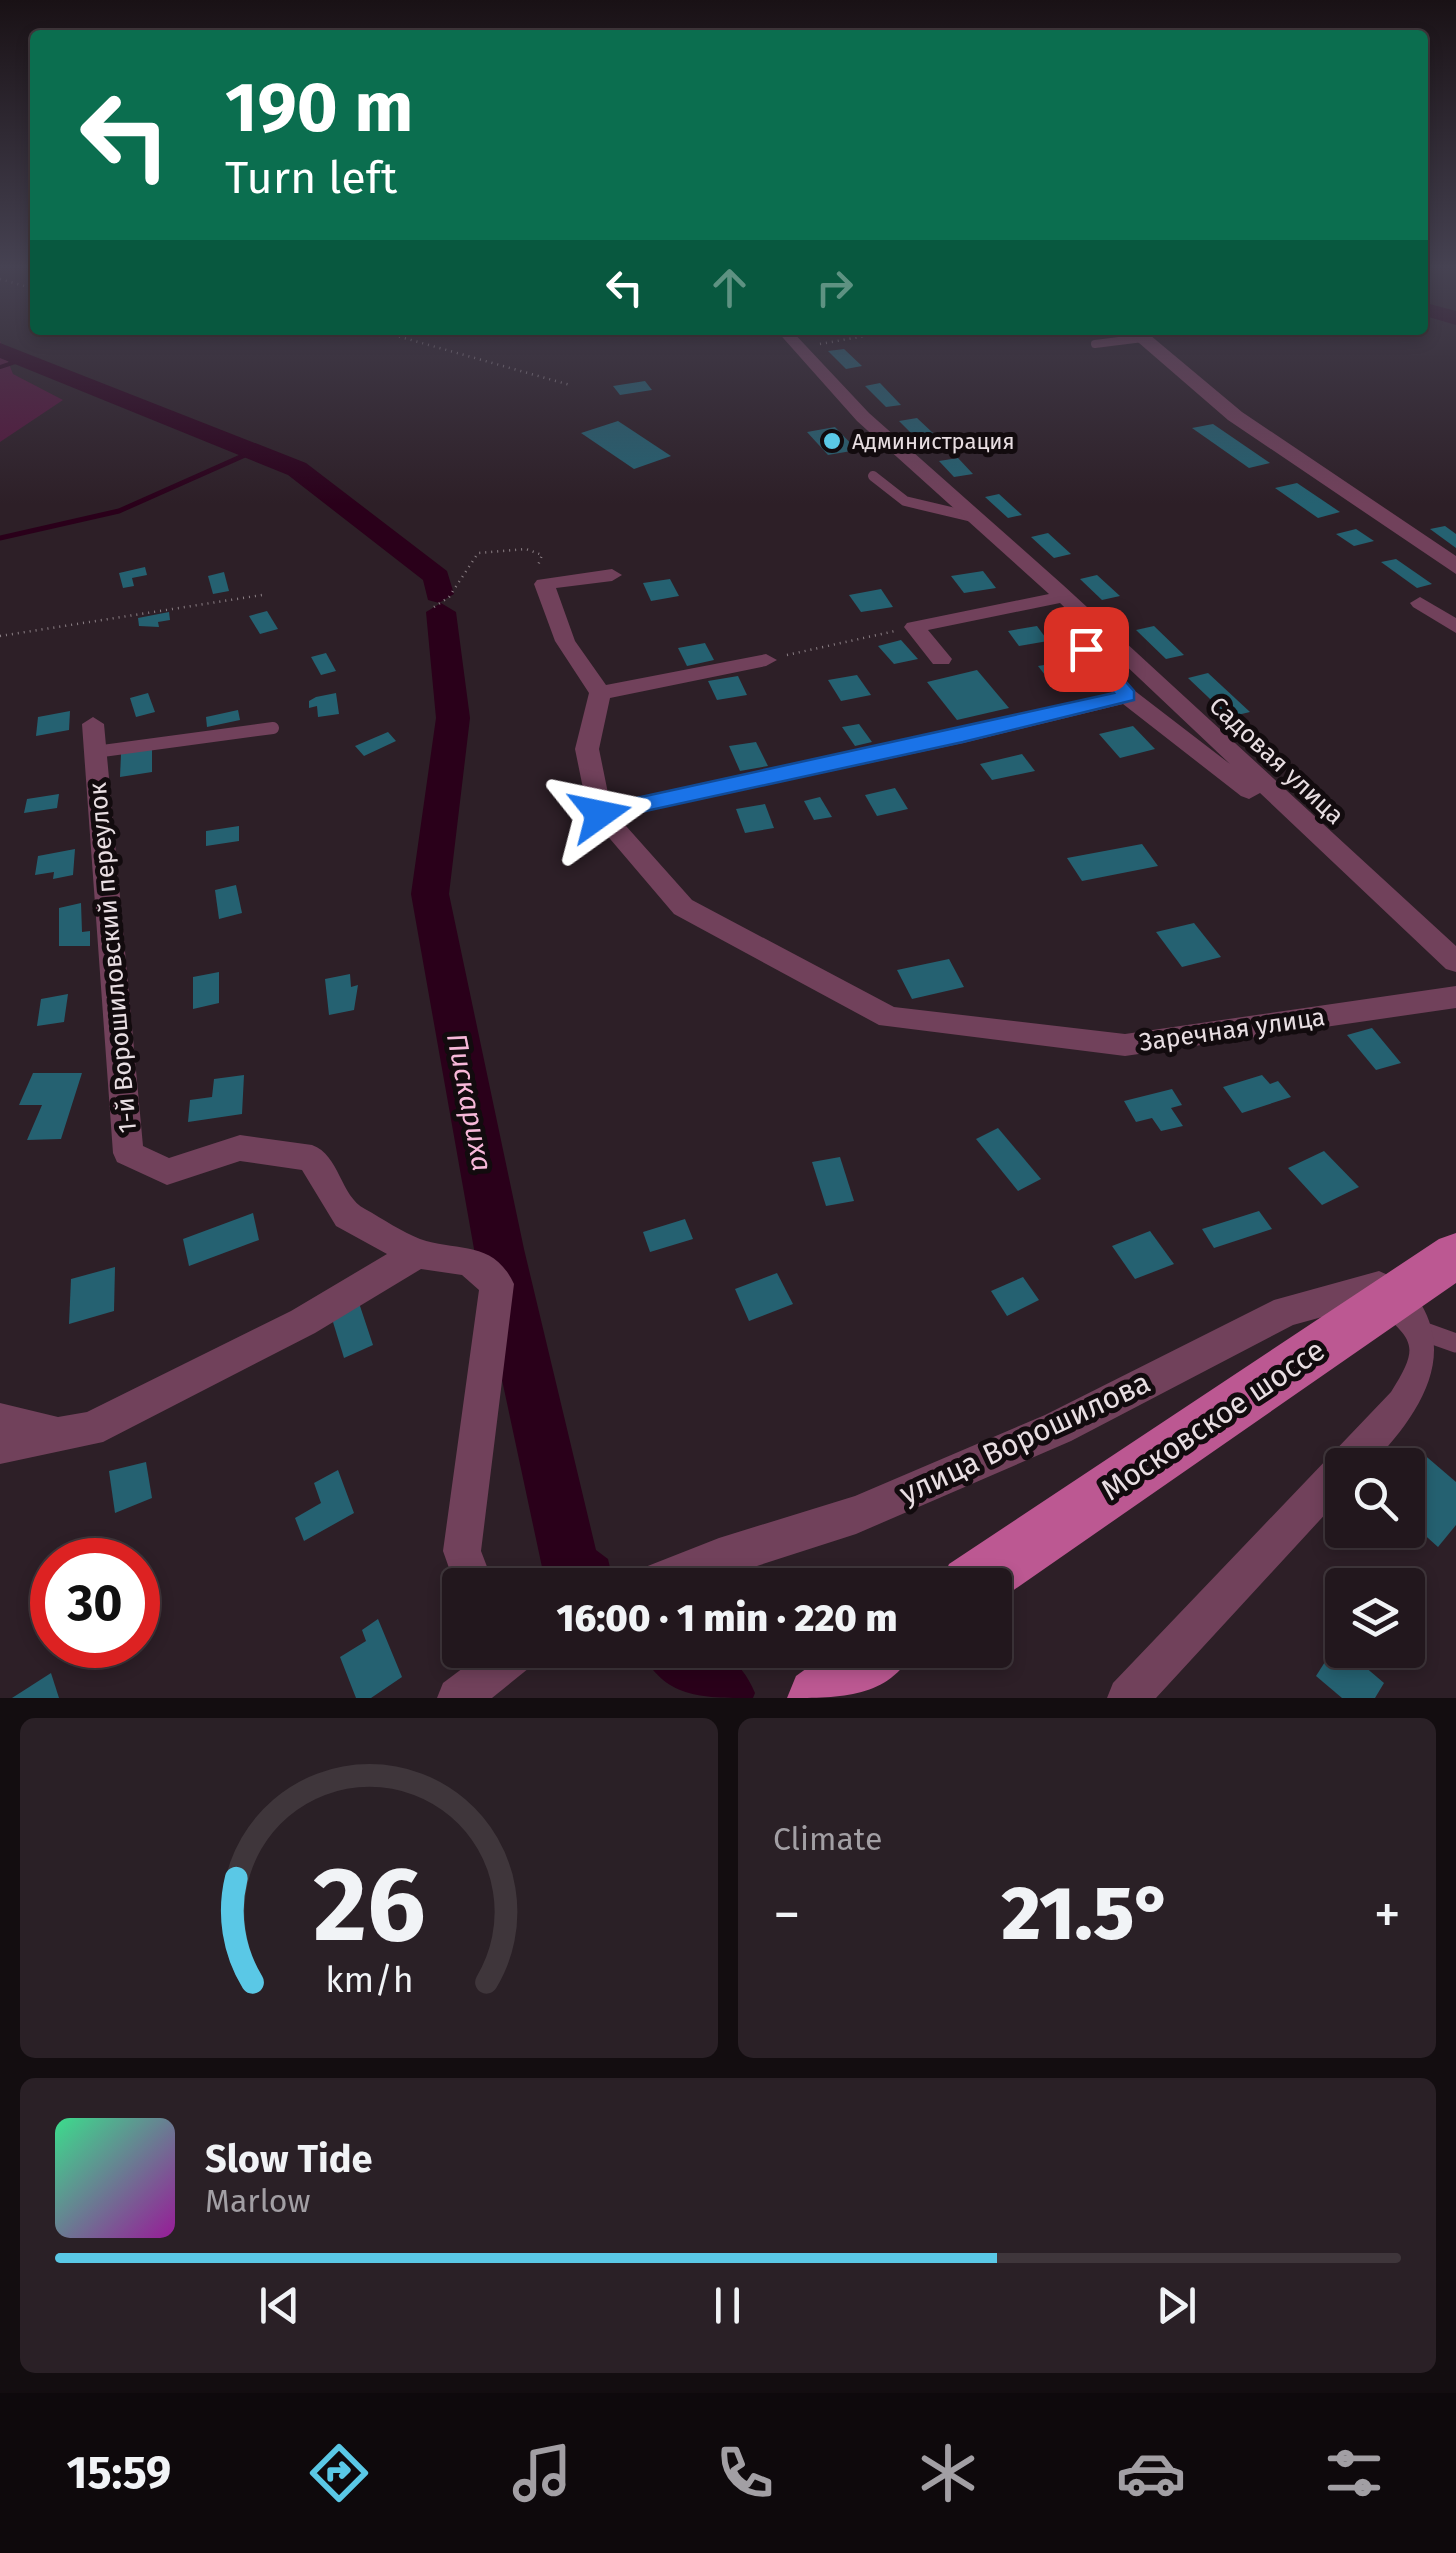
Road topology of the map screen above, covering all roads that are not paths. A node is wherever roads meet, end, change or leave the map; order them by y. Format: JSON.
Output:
{"nodes":[{"id":1,"x":799,"y":346,"type":"edge"},
{"id":2,"x":1153,"y":346,"type":"edge"},
{"id":3,"x":873,"y":476,"type":"dead end"},
{"id":4,"x":972,"y":516,"type":"junction"},
{"id":5,"x":1456,"y":568,"type":"edge"},
{"id":6,"x":612,"y":575,"type":"dead end"},
{"id":7,"x":1062,"y":597,"type":"junction"},
{"id":8,"x":1420,"y":603,"type":"dead end"},
{"id":9,"x":1456,"y":627,"type":"edge"},
{"id":10,"x":1100,"y":631,"type":"junction"},
{"id":11,"x":941,"y":658,"type":"dead end"},
{"id":12,"x":766,"y":660,"type":"road end"},
{"id":13,"x":600,"y":694,"type":"junction"},
{"id":14,"x":1127,"y":696,"type":"junction"},
{"id":15,"x":274,"y":728,"type":"dead end"},
{"id":16,"x":94,"y":738,"type":"joint"},
{"id":17,"x":600,"y":814,"type":"junction"},
{"id":18,"x":1312,"y":830,"type":"junction"},
{"id":19,"x":1456,"y":962,"type":"edge"},
{"id":20,"x":1456,"y":997,"type":"edge"},
{"id":21,"x":416,"y":1254,"type":"junction"},
{"id":22,"x":1456,"y":1255,"type":"edge"},
{"id":23,"x":1424,"y":1324,"type":"edge"},
{"id":24,"x":0,"y":1421,"type":"edge"},
{"id":25,"x":64,"y":1434,"type":"junction"},
{"id":26,"x":0,"y":1446,"type":"edge"},
{"id":27,"x":1362,"y":1448,"type":"edge"},
{"id":28,"x":1325,"y":1487,"type":"edge"},
{"id":29,"x":468,"y":1568,"type":"edge"},
{"id":30,"x":692,"y":1568,"type":"edge"},
{"id":31,"x":1000,"y":1568,"type":"edge"},
{"id":32,"x":497,"y":1668,"type":"edge"},
{"id":33,"x":858,"y":1668,"type":"edge"},
{"id":34,"x":458,"y":1698,"type":"edge"},
{"id":35,"x":818,"y":1698,"type":"edge"},
{"id":36,"x":1128,"y":1698,"type":"edge"}],
"edges":[{"from":1,"to":4,"type":"street","name":"Садовая улица"},
{"from":2,"to":5,"type":"street"},
{"from":3,"to":4,"type":"lane"},
{"from":4,"to":7,"type":"street","name":"Садовая улица"},
{"from":6,"to":13,"type":"street"},
{"from":7,"to":10,"type":"street","name":"Садовая улица"},
{"from":7,"to":11,"type":"street"},
{"from":8,"to":9,"type":"street"},
{"from":10,"to":14,"type":"street"},
{"from":10,"to":18,"type":"street","name":"Садовая улица"},
{"from":12,"to":13,"type":"street"},
{"from":13,"to":17,"type":"street"},
{"from":14,"to":17,"type":"street"},
{"from":14,"to":18,"type":"street"},
{"from":15,"to":16,"type":"lane"},
{"from":16,"to":21,"type":"street","name":"1-й Ворошиловский переулок"},
{"from":17,"to":20,"type":"street","name":"Заречная улица"},
{"from":18,"to":19,"type":"street","name":"Садовая улица"},
{"from":21,"to":25,"type":"street"},
{"from":21,"to":29,"type":"street"},
{"from":22,"to":23,"type":"main road","name":"Московское шоссе"},
{"from":23,"to":27,"type":"street"},
{"from":23,"to":30,"type":"street","name":"улица Ворошилова"},
{"from":23,"to":31,"type":"main road","name":"Московское шоссе"},
{"from":24,"to":25,"type":"street"},
{"from":25,"to":26,"type":"street"},
{"from":28,"to":36,"type":"street"},
{"from":32,"to":34,"type":"street"},
{"from":33,"to":35,"type":"main road"}]}
